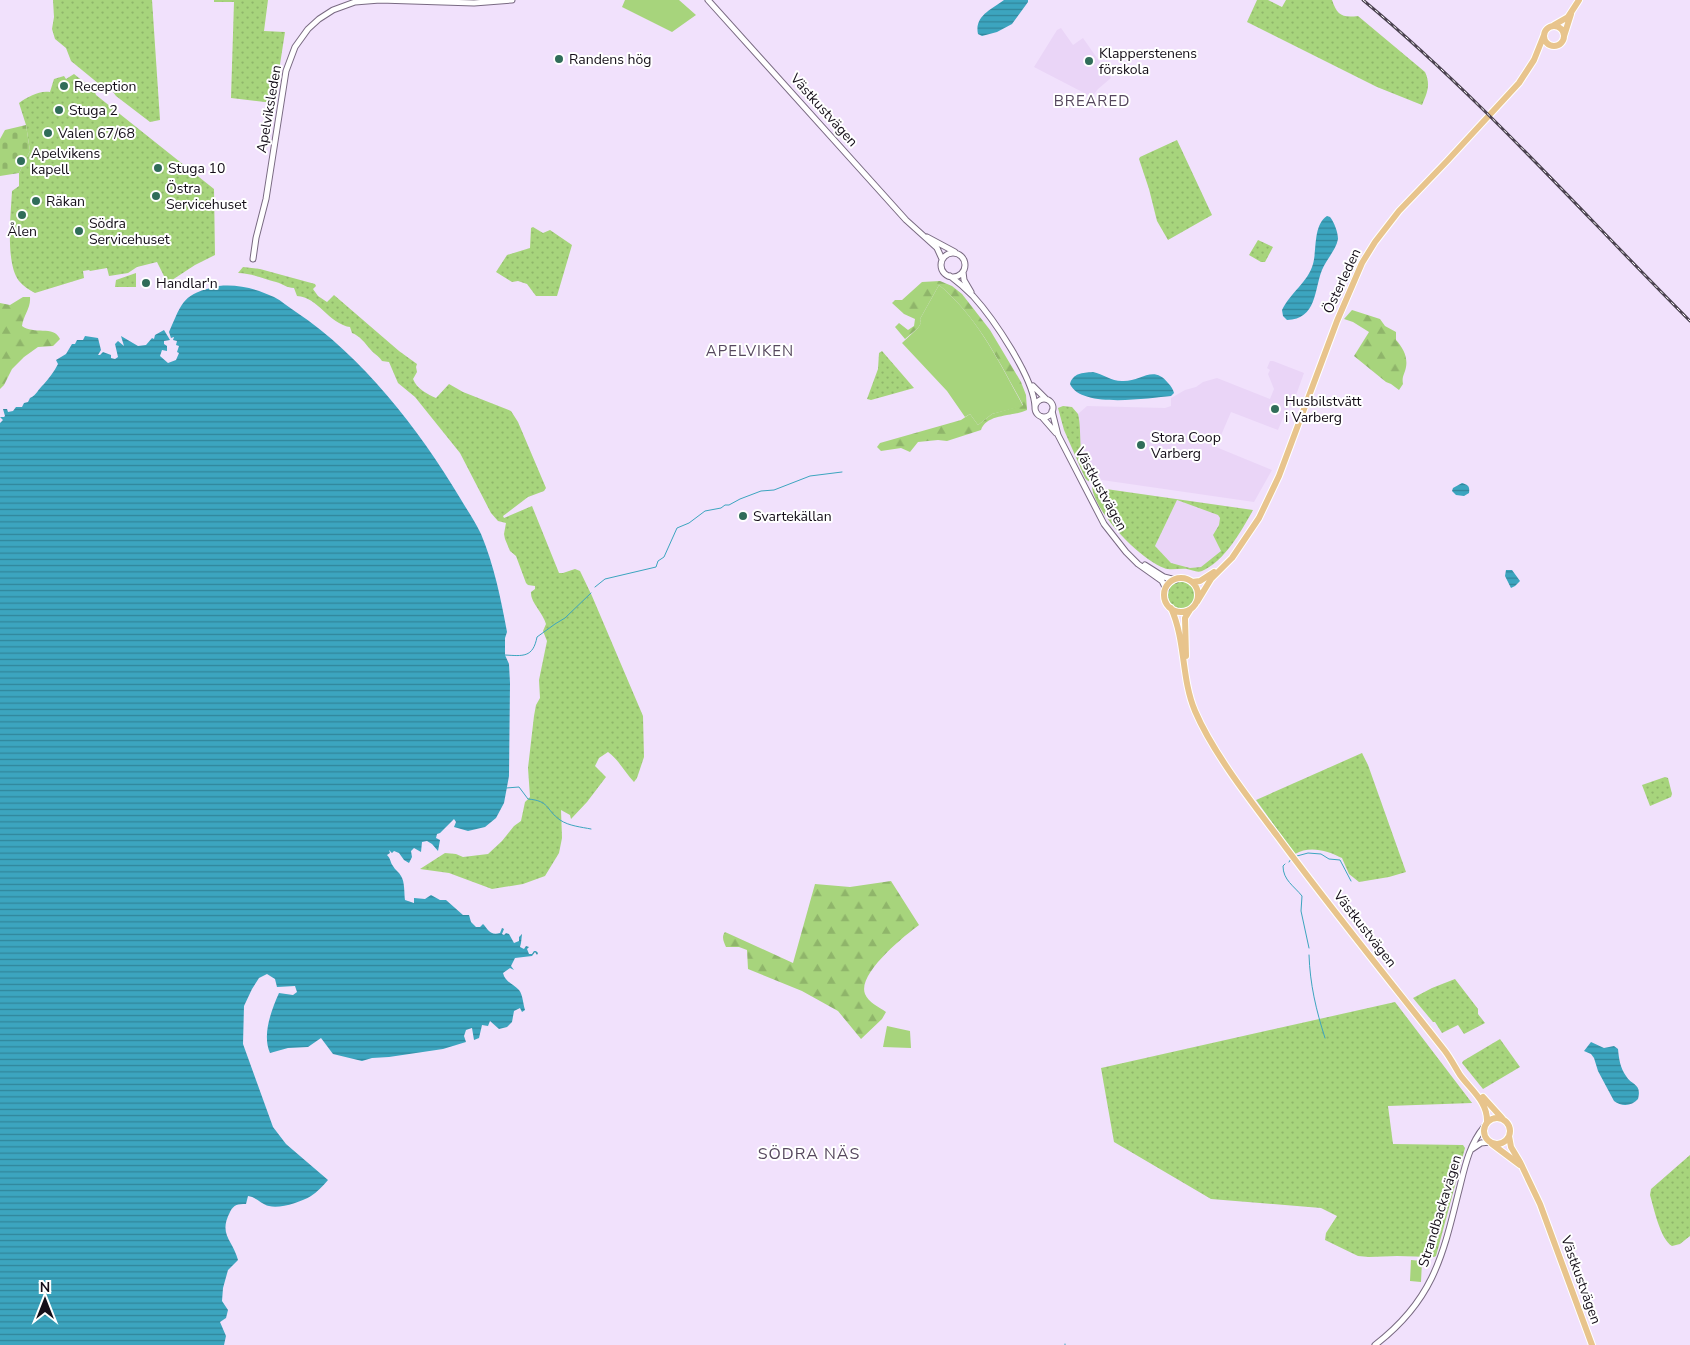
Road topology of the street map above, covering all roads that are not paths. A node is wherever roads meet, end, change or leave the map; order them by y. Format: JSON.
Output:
{"nodes":[{"id":1,"x":512,"y":0,"type":"edge"},
{"id":2,"x":708,"y":0,"type":"edge"},
{"id":3,"x":1579,"y":0,"type":"edge"},
{"id":4,"x":1572,"y":11,"type":"junction"},
{"id":5,"x":1553,"y":26,"type":"junction"},
{"id":6,"x":1544,"y":35,"type":"junction"},
{"id":7,"x":1564,"y":37,"type":"junction"},
{"id":8,"x":1554,"y":46,"type":"junction"},
{"id":9,"x":1535,"y":57,"type":"junction"},
{"id":10,"x":922,"y":235,"type":"junction"},
{"id":11,"x":957,"y":253,"type":"junction"},
{"id":12,"x":253,"y":258,"type":"dead end"},
{"id":13,"x":942,"y":259,"type":"junction"},
{"id":14,"x":963,"y":272,"type":"junction"},
{"id":15,"x":950,"y":276,"type":"junction"},
{"id":16,"x":973,"y":297,"type":"junction"},
{"id":17,"x":1028,"y":379,"type":"junction"},
{"id":18,"x":1047,"y":400,"type":"junction"},
{"id":19,"x":1035,"y":406,"type":"junction"},
{"id":20,"x":1052,"y":411,"type":"junction"},
{"id":21,"x":1041,"y":416,"type":"junction"},
{"id":22,"x":1058,"y":435,"type":"junction"},
{"id":23,"x":1126,"y":552,"type":"junction"},
{"id":24,"x":1234,"y":555,"type":"junction"},
{"id":25,"x":1176,"y":580,"type":"junction"},
{"id":26,"x":1192,"y":582,"type":"junction"},
{"id":27,"x":1166,"y":589,"type":"junction"},
{"id":28,"x":1197,"y":602,"type":"junction"},
{"id":29,"x":1171,"y":608,"type":"junction"},
{"id":30,"x":1190,"y":610,"type":"junction"},
{"id":31,"x":1260,"y":813,"type":"junction"},
{"id":32,"x":1451,"y":1059,"type":"junction"},
{"id":33,"x":1502,"y":1119,"type":"junction"},
{"id":34,"x":1485,"y":1124,"type":"junction"},
{"id":35,"x":1509,"y":1136,"type":"junction"},
{"id":36,"x":1490,"y":1143,"type":"junction"},
{"id":37,"x":1470,"y":1151,"type":"junction"},
{"id":38,"x":1523,"y":1169,"type":"junction"},
{"id":39,"x":1375,"y":1345,"type":"edge"},
{"id":40,"x":1592,"y":1345,"type":"edge"}],
"edges":[{"from":1,"to":12,"type":"street","name":"Apelviksleden"},
{"from":2,"to":10,"type":"street","name":"Västkustvägen"},
{"from":3,"to":4,"type":"main road","name":"Österleden"},
{"from":4,"to":5,"type":"main road","name":"Österleden"},
{"from":4,"to":7,"type":"main road","name":"Österleden"},
{"from":5,"to":6,"type":"main road","name":"Österleden"},
{"from":5,"to":7,"type":"main road"},
{"from":6,"to":8,"type":"main road"},
{"from":6,"to":9,"type":"main road","name":"Österleden"},
{"from":7,"to":8,"type":"main road","name":"Österleden"},
{"from":8,"to":9,"type":"main road","name":"Österleden"},
{"from":9,"to":24,"type":"main road","name":"Österleden"},
{"from":10,"to":11,"type":"street","name":"Västkustvägen"},
{"from":10,"to":13,"type":"street","name":"Västkustvägen"},
{"from":11,"to":13,"type":"street"},
{"from":11,"to":14,"type":"street"},
{"from":13,"to":15,"type":"street"},
{"from":14,"to":15,"type":"street"},
{"from":14,"to":16,"type":"street","name":"Västkustvägen"},
{"from":15,"to":16,"type":"street","name":"Västkustvägen"},
{"from":16,"to":17,"type":"street","name":"Västkustvägen"},
{"from":17,"to":18,"type":"street","name":"Västkustvägen"},
{"from":17,"to":19,"type":"street","name":"Västkustvägen"},
{"from":18,"to":19,"type":"street"},
{"from":18,"to":20,"type":"street","name":"Västkustvägen"},
{"from":19,"to":21,"type":"street","name":"Västkustvägen"},
{"from":20,"to":21,"type":"street"},
{"from":20,"to":22,"type":"street","name":"Västkustvägen"},
{"from":21,"to":22,"type":"street","name":"Västkustvägen"},
{"from":22,"to":23,"type":"street","name":"Västkustvägen"},
{"from":23,"to":25,"type":"street","name":"Västkustvägen"},
{"from":23,"to":27,"type":"street","name":"Västkustvägen"},
{"from":24,"to":26,"type":"main road","name":"Österleden"},
{"from":24,"to":28,"type":"main road","name":"Österleden"},
{"from":25,"to":26,"type":"main road"},
{"from":25,"to":27,"type":"main road"},
{"from":26,"to":28,"type":"main road"},
{"from":27,"to":29,"type":"main road"},
{"from":28,"to":30,"type":"main road"},
{"from":29,"to":30,"type":"main road"},
{"from":29,"to":31,"type":"main road","name":"Västkustvägen"},
{"from":30,"to":31,"type":"main road","name":"Västkustvägen"},
{"from":31,"to":32,"type":"main road","name":"Västkustvägen"},
{"from":32,"to":33,"type":"main road","name":"Västkustvägen"},
{"from":32,"to":34,"type":"main road","name":"Västkustvägen"},
{"from":33,"to":34,"type":"main road"},
{"from":33,"to":35,"type":"main road","name":"Västkustvägen"},
{"from":34,"to":36,"type":"main road","name":"Västkustvägen"},
{"from":34,"to":37,"type":"street","name":"Strandbackavägen"},
{"from":35,"to":36,"type":"main road"},
{"from":35,"to":38,"type":"main road","name":"Västkustvägen"},
{"from":36,"to":37,"type":"street","name":"Strandbackavägen"},
{"from":36,"to":38,"type":"main road","name":"Västkustvägen"},
{"from":37,"to":39,"type":"street","name":"Strandbackavägen"},
{"from":38,"to":40,"type":"main road","name":"Västkustvägen"}]}
